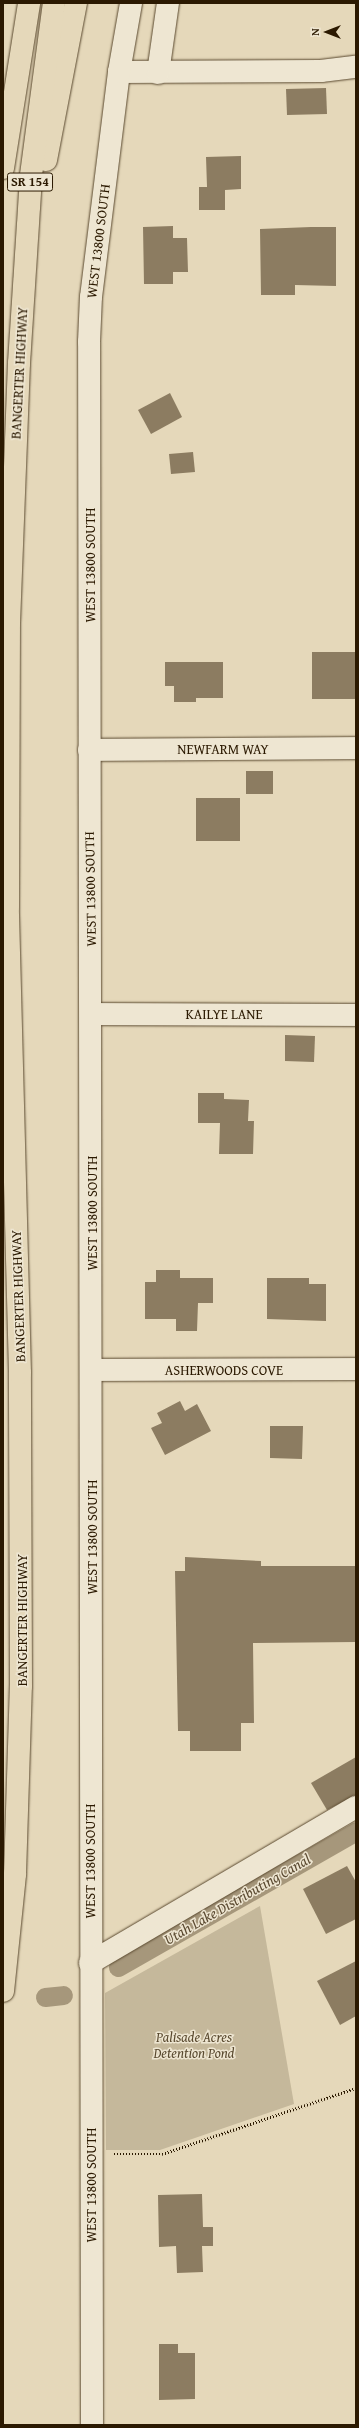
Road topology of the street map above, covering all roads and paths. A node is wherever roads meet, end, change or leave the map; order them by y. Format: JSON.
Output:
{"nodes":[{"id":1,"x":29,"y":3,"type":"edge"},
{"id":2,"x":54,"y":3,"type":"edge"},
{"id":3,"x":76,"y":3,"type":"edge"},
{"id":4,"x":131,"y":3,"type":"edge"},
{"id":5,"x":168,"y":3,"type":"edge"},
{"id":6,"x":356,"y":67,"type":"edge"},
{"id":7,"x":119,"y":72,"type":"junction"},
{"id":8,"x":158,"y":73,"type":"junction"},
{"id":9,"x":3,"y":168,"type":"edge"},
{"id":10,"x":19,"y":363,"type":"junction"},
{"id":11,"x":356,"y":748,"type":"edge"},
{"id":12,"x":89,"y":750,"type":"junction"},
{"id":13,"x":91,"y":1014,"type":"junction"},
{"id":14,"x":356,"y":1014,"type":"edge"},
{"id":15,"x":356,"y":1369,"type":"edge"},
{"id":16,"x":92,"y":1370,"type":"junction"},
{"id":17,"x":356,"y":1807,"type":"edge"},
{"id":18,"x":90,"y":1963,"type":"junction"},
{"id":19,"x":3,"y":1991,"type":"edge"},
{"id":20,"x":356,"y":2088,"type":"edge"},
{"id":21,"x":114,"y":2154,"type":"dead end"},
{"id":22,"x":92,"y":2425,"type":"edge"}],
"edges":[{"from":1,"to":9,"type":"highway","number":"SR 154"},
{"from":2,"to":10,"type":"highway","name":"BANGERTER HIGHWAY","number":"SR 154"},
{"from":3,"to":10,"type":"highway"},
{"from":4,"to":7,"type":"street","name":"WEST 13800 SOUTH"},
{"from":5,"to":8,"type":"street"},
{"from":6,"to":8,"type":"street"},
{"from":7,"to":8,"type":"street"},
{"from":7,"to":12,"type":"street","name":"WEST 13800 SOUTH"},
{"from":10,"to":19,"type":"highway","name":"BANGERTER HIGHWAY","number":"SR 154"},
{"from":11,"to":12,"type":"street","name":"NEWFARM WAY"},
{"from":12,"to":13,"type":"street","name":"WEST 13800 SOUTH"},
{"from":13,"to":14,"type":"street","name":"KAILYE LANE"},
{"from":13,"to":16,"type":"street","name":"WEST 13800 SOUTH"},
{"from":15,"to":16,"type":"street","name":"ASHERWOODS COVE"},
{"from":16,"to":18,"type":"street","name":"WEST 13800 SOUTH"},
{"from":17,"to":18,"type":"street"},
{"from":18,"to":22,"type":"street","name":"WEST 13800 SOUTH"},
{"from":20,"to":21,"type":"path"}]}
